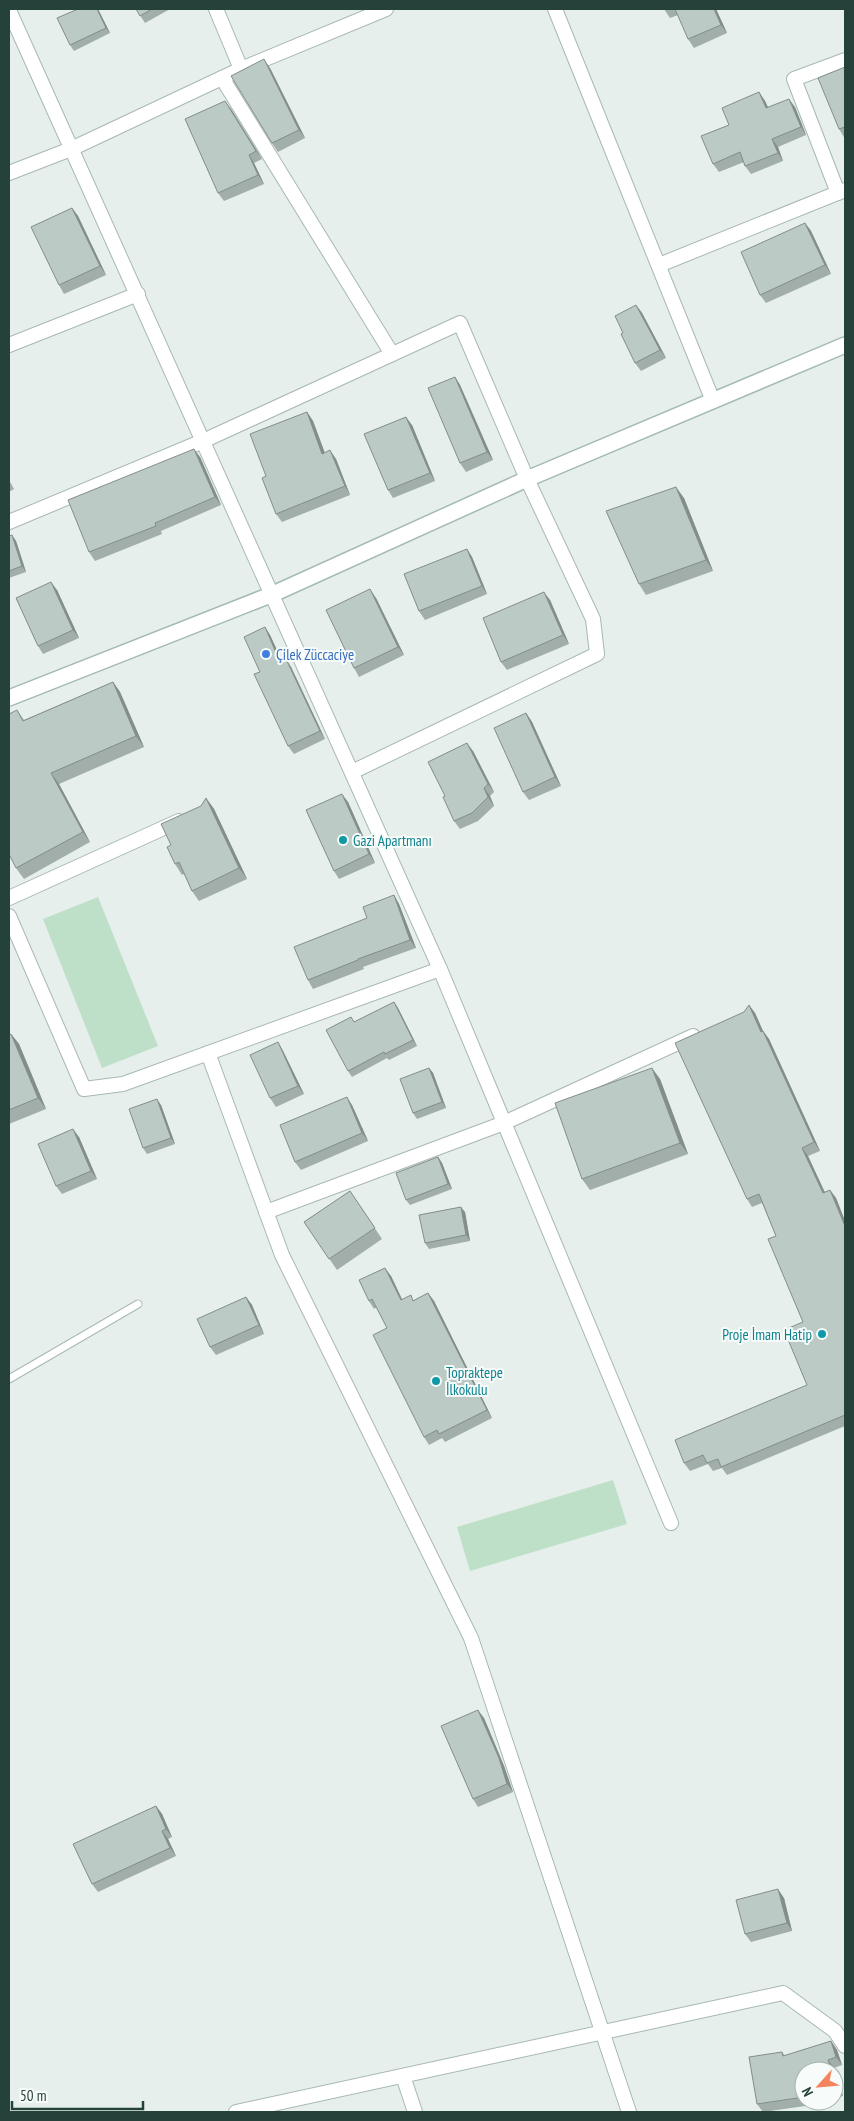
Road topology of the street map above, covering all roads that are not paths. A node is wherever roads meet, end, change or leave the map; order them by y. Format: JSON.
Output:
{"nodes":[{"id":1,"x":216,"y":9,"type":"edge"},
{"id":2,"x":386,"y":9,"type":"edge"},
{"id":3,"x":555,"y":9,"type":"edge"},
{"id":4,"x":9,"y":10,"type":"edge"},
{"id":5,"x":845,"y":60,"type":"edge"},
{"id":6,"x":241,"y":69,"type":"junction"},
{"id":7,"x":222,"y":78,"type":"junction"},
{"id":8,"x":72,"y":149,"type":"junction"},
{"id":9,"x":9,"y":173,"type":"edge"},
{"id":10,"x":842,"y":192,"type":"edge"},
{"id":11,"x":658,"y":265,"type":"junction"},
{"id":12,"x":138,"y":294,"type":"junction"},
{"id":13,"x":9,"y":345,"type":"edge"},
{"id":14,"x":845,"y":345,"type":"edge"},
{"id":15,"x":392,"y":354,"type":"junction"},
{"id":16,"x":713,"y":401,"type":"junction"},
{"id":17,"x":204,"y":441,"type":"junction"},
{"id":18,"x":527,"y":479,"type":"junction"},
{"id":19,"x":9,"y":522,"type":"edge"},
{"id":20,"x":273,"y":594,"type":"junction"},
{"id":21,"x":9,"y":698,"type":"edge"},
{"id":22,"x":352,"y":772,"type":"junction"},
{"id":23,"x":187,"y":817,"type":"edge"},
{"id":24,"x":9,"y":898,"type":"edge"},
{"id":25,"x":9,"y":916,"type":"edge"},
{"id":26,"x":440,"y":970,"type":"junction"},
{"id":27,"x":701,"y":1032,"type":"edge"},
{"id":28,"x":208,"y":1053,"type":"junction"},
{"id":29,"x":504,"y":1123,"type":"junction"},
{"id":30,"x":266,"y":1212,"type":"junction"},
{"id":31,"x":138,"y":1304,"type":"dead end"},
{"id":32,"x":9,"y":1379,"type":"edge"},
{"id":33,"x":671,"y":1523,"type":"dead end"},
{"id":34,"x":604,"y":2032,"type":"junction"},
{"id":35,"x":845,"y":2046,"type":"edge"},
{"id":36,"x":403,"y":2076,"type":"junction"},
{"id":37,"x":236,"y":2112,"type":"edge"},
{"id":38,"x":415,"y":2112,"type":"edge"},
{"id":39,"x":630,"y":2112,"type":"edge"}],
"edges":[{"from":1,"to":6,"type":"street"},
{"from":2,"to":6,"type":"street"},
{"from":3,"to":11,"type":"street"},
{"from":4,"to":8,"type":"street"},
{"from":5,"to":10,"type":"street"},
{"from":6,"to":7,"type":"street"},
{"from":7,"to":8,"type":"street"},
{"from":7,"to":15,"type":"street"},
{"from":8,"to":9,"type":"street"},
{"from":8,"to":12,"type":"street"},
{"from":10,"to":11,"type":"street"},
{"from":11,"to":16,"type":"street"},
{"from":12,"to":13,"type":"street"},
{"from":12,"to":17,"type":"street"},
{"from":14,"to":16,"type":"main road"},
{"from":15,"to":17,"type":"street"},
{"from":15,"to":18,"type":"street"},
{"from":16,"to":18,"type":"main road"},
{"from":17,"to":19,"type":"street"},
{"from":17,"to":20,"type":"street"},
{"from":18,"to":20,"type":"main road"},
{"from":18,"to":22,"type":"street"},
{"from":20,"to":21,"type":"main road"},
{"from":20,"to":22,"type":"street"},
{"from":22,"to":26,"type":"street"},
{"from":23,"to":24,"type":"street"},
{"from":25,"to":28,"type":"street"},
{"from":26,"to":28,"type":"street"},
{"from":26,"to":29,"type":"street"},
{"from":27,"to":29,"type":"street"},
{"from":28,"to":30,"type":"street"},
{"from":29,"to":30,"type":"street"},
{"from":29,"to":33,"type":"street"},
{"from":30,"to":34,"type":"street"},
{"from":31,"to":32,"type":"lane"},
{"from":34,"to":35,"type":"street"},
{"from":34,"to":36,"type":"street"},
{"from":34,"to":39,"type":"street"},
{"from":36,"to":37,"type":"street"},
{"from":36,"to":38,"type":"street"}]}
